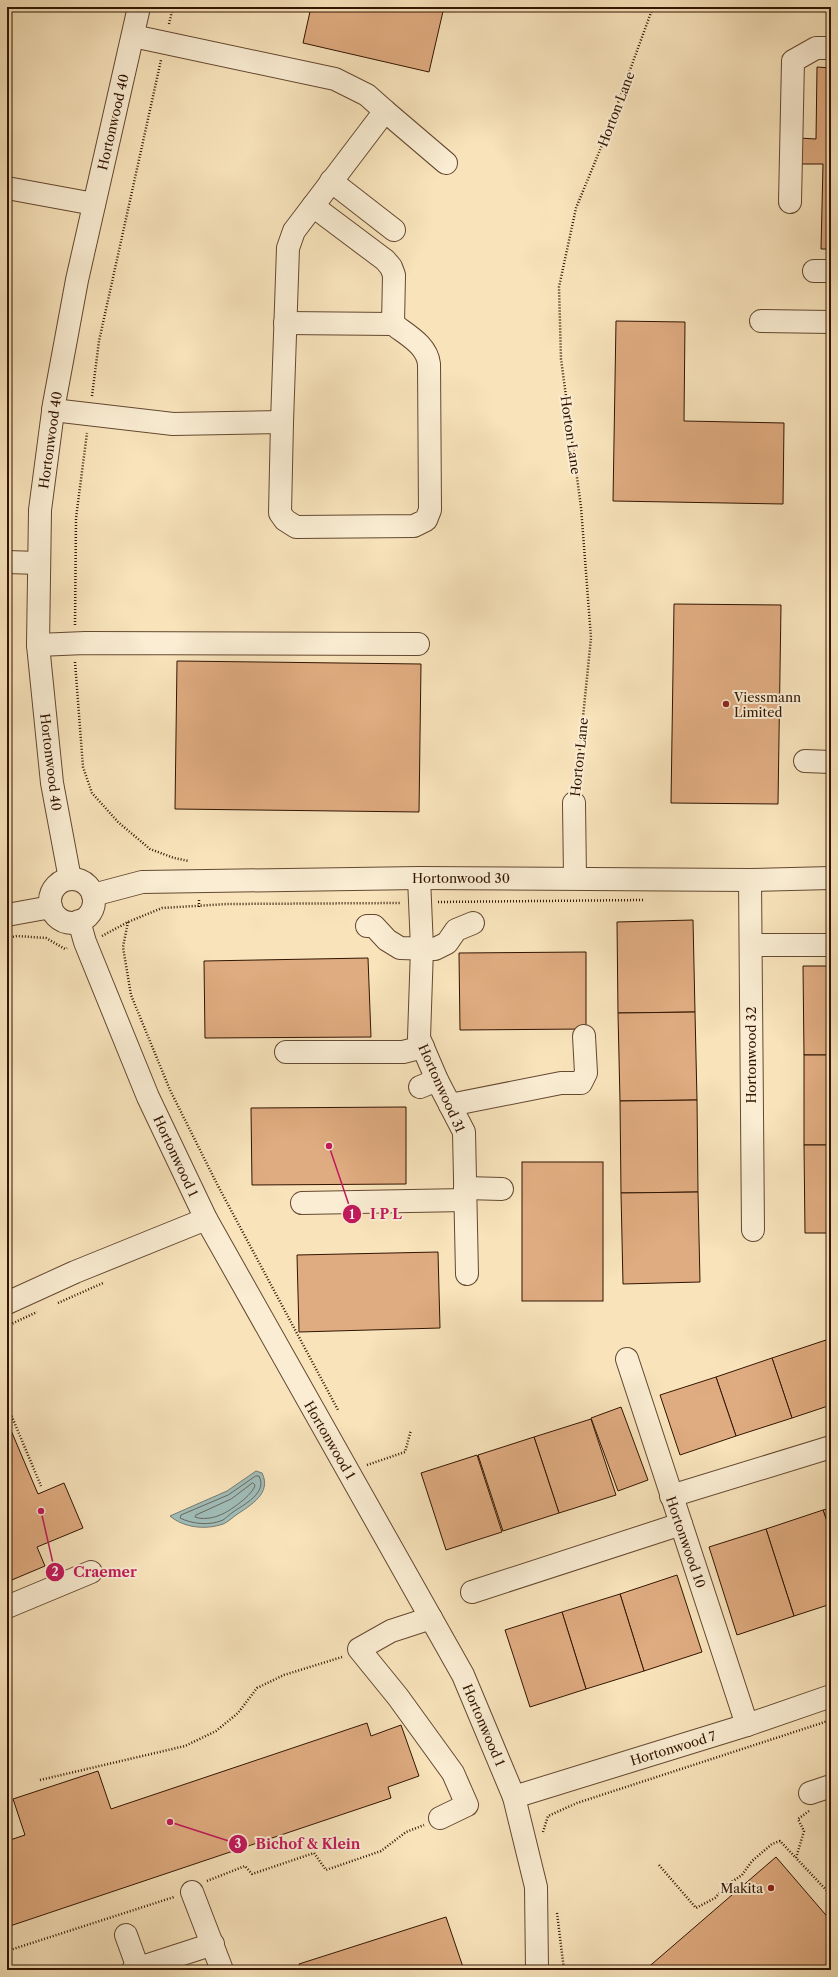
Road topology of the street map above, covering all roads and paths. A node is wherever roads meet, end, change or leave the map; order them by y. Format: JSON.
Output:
{"nodes":[{"id":1,"x":139,"y":7,"type":"edge"},
{"id":2,"x":173,"y":7,"type":"edge"},
{"id":3,"x":653,"y":7,"type":"edge"},
{"id":4,"x":132,"y":36,"type":"junction"},
{"id":5,"x":164,"y":44,"type":"junction"},
{"id":6,"x":831,"y":48,"type":"edge"},
{"id":7,"x":385,"y":111,"type":"junction"},
{"id":8,"x":446,"y":163,"type":"dead end"},
{"id":9,"x":331,"y":181,"type":"junction"},
{"id":10,"x":7,"y":188,"type":"edge"},
{"id":11,"x":790,"y":202,"type":"dead end"},
{"id":12,"x":94,"y":204,"type":"junction"},
{"id":13,"x":313,"y":206,"type":"junction"},
{"id":14,"x":394,"y":230,"type":"dead end"},
{"id":15,"x":761,"y":322,"type":"dead end"},
{"id":16,"x":831,"y":322,"type":"edge"},
{"id":17,"x":285,"y":323,"type":"junction"},
{"id":18,"x":393,"y":324,"type":"junction"},
{"id":19,"x":53,"y":410,"type":"junction"},
{"id":20,"x":89,"y":415,"type":"junction"},
{"id":21,"x":282,"y":422,"type":"junction"},
{"id":22,"x":7,"y":562,"type":"edge"},
{"id":23,"x":39,"y":563,"type":"junction"},
{"id":24,"x":75,"y":643,"type":"junction"},
{"id":25,"x":418,"y":644,"type":"dead end"},
{"id":26,"x":38,"y":645,"type":"junction"},
{"id":27,"x":805,"y":761,"type":"dead end"},
{"id":28,"x":831,"y":762,"type":"edge"},
{"id":29,"x":574,"y":802,"type":"joint"},
{"id":30,"x":190,"y":861,"type":"dead end"},
{"id":31,"x":419,"y":878,"type":"junction"},
{"id":32,"x":575,"y":878,"type":"junction"},
{"id":33,"x":831,"y":878,"type":"edge"},
{"id":34,"x":70,"y":879,"type":"junction"},
{"id":35,"x":750,"y":880,"type":"junction"},
{"id":36,"x":93,"y":895,"type":"junction"},
{"id":37,"x":388,"y":903,"type":"dead end"},
{"id":38,"x":51,"y":906,"type":"junction"},
{"id":39,"x":7,"y":915,"type":"edge"},
{"id":40,"x":79,"y":921,"type":"junction"},
{"id":41,"x":473,"y":923,"type":"dead end"},
{"id":42,"x":367,"y":926,"type":"dead end"},
{"id":43,"x":106,"y":934,"type":"dead end"},
{"id":44,"x":7,"y":938,"type":"edge"},
{"id":45,"x":750,"y":945,"type":"junction"},
{"id":46,"x":831,"y":945,"type":"edge"},
{"id":47,"x":422,"y":948,"type":"junction"},
{"id":48,"x":65,"y":949,"type":"dead end"},
{"id":49,"x":584,"y":1036,"type":"dead end"},
{"id":50,"x":423,"y":1047,"type":"junction"},
{"id":51,"x":286,"y":1052,"type":"dead end"},
{"id":52,"x":450,"y":1105,"type":"junction"},
{"id":53,"x":502,"y":1189,"type":"dead end"},
{"id":54,"x":465,"y":1194,"type":"junction"},
{"id":55,"x":302,"y":1204,"type":"dead end"},
{"id":56,"x":206,"y":1219,"type":"junction"},
{"id":57,"x":753,"y":1230,"type":"dead end"},
{"id":58,"x":467,"y":1274,"type":"dead end"},
{"id":59,"x":7,"y":1303,"type":"edge"},
{"id":60,"x":627,"y":1359,"type":"dead end"},
{"id":61,"x":7,"y":1405,"type":"edge"},
{"id":62,"x":411,"y":1430,"type":"dead end"},
{"id":63,"x":831,"y":1447,"type":"edge"},
{"id":64,"x":367,"y":1465,"type":"dead end"},
{"id":65,"x":41,"y":1486,"type":"dead end"},
{"id":66,"x":671,"y":1496,"type":"junction"},
{"id":67,"x":681,"y":1524,"type":"junction"},
{"id":68,"x":91,"y":1572,"type":"dead end"},
{"id":69,"x":472,"y":1592,"type":"dead end"},
{"id":70,"x":7,"y":1607,"type":"edge"},
{"id":71,"x":431,"y":1618,"type":"junction"},
{"id":72,"x":359,"y":1649,"type":"junction"},
{"id":73,"x":831,"y":1696,"type":"edge"},
{"id":74,"x":831,"y":1720,"type":"edge"},
{"id":75,"x":747,"y":1725,"type":"junction"},
{"id":76,"x":40,"y":1780,"type":"dead end"},
{"id":77,"x":831,"y":1786,"type":"edge"},
{"id":78,"x":514,"y":1797,"type":"junction"},
{"id":79,"x":812,"y":1800,"type":"joint"},
{"id":80,"x":440,"y":1818,"type":"joint"},
{"id":81,"x":542,"y":1833,"type":"dead end"},
{"id":82,"x":796,"y":1858,"type":"junction"},
{"id":83,"x":659,"y":1865,"type":"dead end"},
{"id":84,"x":192,"y":1892,"type":"junction"},
{"id":85,"x":831,"y":1895,"type":"edge"},
{"id":86,"x":126,"y":1935,"type":"dead end"},
{"id":87,"x":213,"y":1944,"type":"junction"},
{"id":88,"x":7,"y":1951,"type":"edge"},
{"id":89,"x":135,"y":1969,"type":"edge"},
{"id":90,"x":222,"y":1970,"type":"edge"},
{"id":91,"x":537,"y":1970,"type":"edge"}],
"edges":[{"from":1,"to":4,"type":"street","name":"Hortonwood 40"},
{"from":2,"to":5,"type":"path"},
{"from":3,"to":29,"type":"path","name":"Horton Lane"},
{"from":4,"to":5,"type":"street"},
{"from":4,"to":12,"type":"street","name":"Hortonwood 40"},
{"from":5,"to":7,"type":"street"},
{"from":5,"to":20,"type":"path"},
{"from":6,"to":11,"type":"street"},
{"from":7,"to":8,"type":"street"},
{"from":7,"to":9,"type":"street"},
{"from":9,"to":13,"type":"street"},
{"from":9,"to":14,"type":"street"},
{"from":10,"to":12,"type":"street"},
{"from":12,"to":19,"type":"street","name":"Hortonwood 40"},
{"from":13,"to":17,"type":"street"},
{"from":13,"to":18,"type":"street"},
{"from":15,"to":16,"type":"street"},
{"from":17,"to":18,"type":"street"},
{"from":17,"to":21,"type":"street"},
{"from":18,"to":21,"type":"street"},
{"from":19,"to":20,"type":"street"},
{"from":19,"to":23,"type":"street","name":"Hortonwood 40"},
{"from":20,"to":21,"type":"street"},
{"from":20,"to":24,"type":"path"},
{"from":22,"to":23,"type":"street"},
{"from":23,"to":26,"type":"street","name":"Hortonwood 40"},
{"from":24,"to":25,"type":"street"},
{"from":24,"to":26,"type":"street"},
{"from":24,"to":30,"type":"path"},
{"from":26,"to":34,"type":"street","name":"Hortonwood 40"},
{"from":27,"to":28,"type":"street"},
{"from":29,"to":32,"type":"street","name":"Horton Lane"},
{"from":31,"to":32,"type":"street","name":"Hortonwood 30"},
{"from":31,"to":36,"type":"street","name":"Hortonwood 30"},
{"from":31,"to":47,"type":"street","name":"Hortonwood 31"},
{"from":32,"to":35,"type":"street","name":"Hortonwood 30"},
{"from":33,"to":35,"type":"street","name":"Hortonwood 30"},
{"from":34,"to":36,"type":"street"},
{"from":34,"to":38,"type":"street"},
{"from":35,"to":45,"type":"street","name":"Hortonwood 32"},
{"from":36,"to":40,"type":"street"},
{"from":37,"to":43,"type":"path"},
{"from":38,"to":39,"type":"street"},
{"from":38,"to":40,"type":"street"},
{"from":40,"to":56,"type":"street","name":"Hortonwood 1"},
{"from":41,"to":47,"type":"street"},
{"from":42,"to":47,"type":"street"},
{"from":44,"to":48,"type":"path"},
{"from":45,"to":46,"type":"street"},
{"from":45,"to":57,"type":"street","name":"Hortonwood 32"},
{"from":47,"to":50,"type":"street","name":"Hortonwood 31"},
{"from":49,"to":52,"type":"street"},
{"from":50,"to":51,"type":"street"},
{"from":50,"to":52,"type":"street","name":"Hortonwood 31"},
{"from":52,"to":54,"type":"street","name":"Hortonwood 31"},
{"from":53,"to":54,"type":"street"},
{"from":54,"to":55,"type":"street"},
{"from":54,"to":58,"type":"street","name":"Hortonwood 31"},
{"from":56,"to":59,"type":"street"},
{"from":56,"to":71,"type":"street","name":"Hortonwood 1"},
{"from":60,"to":66,"type":"street","name":"Hortonwood 10"},
{"from":61,"to":65,"type":"path"},
{"from":62,"to":64,"type":"path"},
{"from":63,"to":66,"type":"street"},
{"from":66,"to":67,"type":"street","name":"Hortonwood 10"},
{"from":67,"to":69,"type":"street"},
{"from":67,"to":75,"type":"street","name":"Hortonwood 10"},
{"from":68,"to":70,"type":"street"},
{"from":71,"to":72,"type":"street"},
{"from":71,"to":78,"type":"street","name":"Hortonwood 1"},
{"from":72,"to":76,"type":"path"},
{"from":72,"to":80,"type":"street"},
{"from":73,"to":75,"type":"street","name":"Hortonwood 7"},
{"from":74,"to":81,"type":"path"},
{"from":75,"to":78,"type":"street","name":"Hortonwood 7"},
{"from":77,"to":79,"type":"street"},
{"from":78,"to":91,"type":"street","name":"Hortonwood 1"},
{"from":79,"to":82,"type":"path"},
{"from":80,"to":84,"type":"path"},
{"from":82,"to":83,"type":"path"},
{"from":82,"to":85,"type":"path"},
{"from":84,"to":87,"type":"street"},
{"from":84,"to":88,"type":"path"},
{"from":86,"to":89,"type":"street"},
{"from":87,"to":89,"type":"street"},
{"from":87,"to":90,"type":"street"}]}
